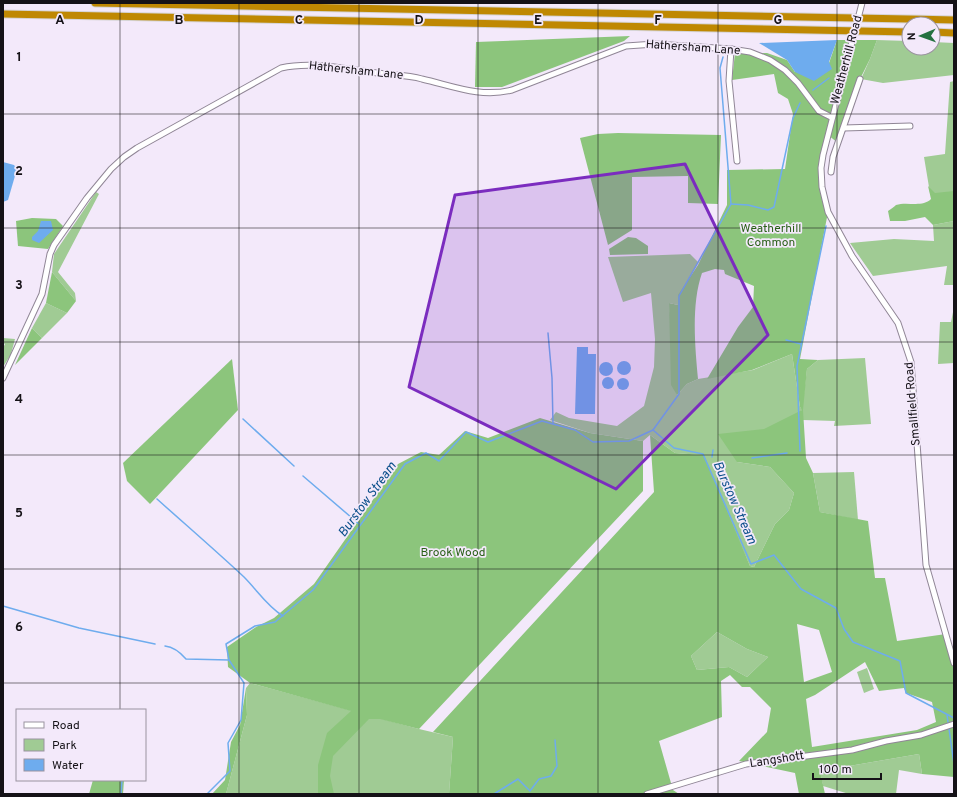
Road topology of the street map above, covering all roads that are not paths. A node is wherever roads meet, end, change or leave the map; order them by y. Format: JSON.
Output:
{"nodes":[{"id":1,"x":95,"y":3,"type":"edge"},
{"id":2,"x":862,"y":3,"type":"edge"},
{"id":3,"x":3,"y":14,"type":"edge"},
{"id":4,"x":954,"y":20,"type":"edge"},
{"id":5,"x":901,"y":32,"type":"edge"},
{"id":6,"x":941,"y":32,"type":"edge"},
{"id":7,"x":954,"y":32,"type":"edge"},
{"id":8,"x":732,"y":49,"type":"junction"},
{"id":9,"x":860,"y":79,"type":"dead end"},
{"id":10,"x":831,"y":117,"type":"junction"},
{"id":11,"x":910,"y":126,"type":"dead end"},
{"id":12,"x":844,"y":128,"type":"junction"},
{"id":13,"x":823,"y":155,"type":"junction"},
{"id":14,"x":833,"y":157,"type":"junction"},
{"id":15,"x":737,"y":161,"type":"dead end"},
{"id":16,"x":831,"y":172,"type":"dead end"},
{"id":17,"x":3,"y":378,"type":"edge"},
{"id":18,"x":954,"y":663,"type":"edge"},
{"id":19,"x":954,"y":724,"type":"edge"},
{"id":20,"x":647,"y":794,"type":"edge"}],
"edges":[{"from":1,"to":4,"type":"highway"},
{"from":2,"to":10,"type":"street","name":"Weatherhill Road","bridge":true},
{"from":3,"to":5,"type":"highway"},
{"from":6,"to":7,"type":"highway"},
{"from":8,"to":10,"type":"street","name":"Hathersham Lane"},
{"from":8,"to":15,"type":"street"},
{"from":8,"to":17,"type":"street","name":"Hathersham Lane"},
{"from":9,"to":12,"type":"street"},
{"from":10,"to":13,"type":"street","name":"Smallfield Road"},
{"from":11,"to":12,"type":"street"},
{"from":12,"to":14,"type":"street"},
{"from":13,"to":14,"type":"street"},
{"from":13,"to":18,"type":"street","name":"Smallfield Road"},
{"from":14,"to":16,"type":"street"},
{"from":19,"to":20,"type":"street","name":"Langshott"}]}
